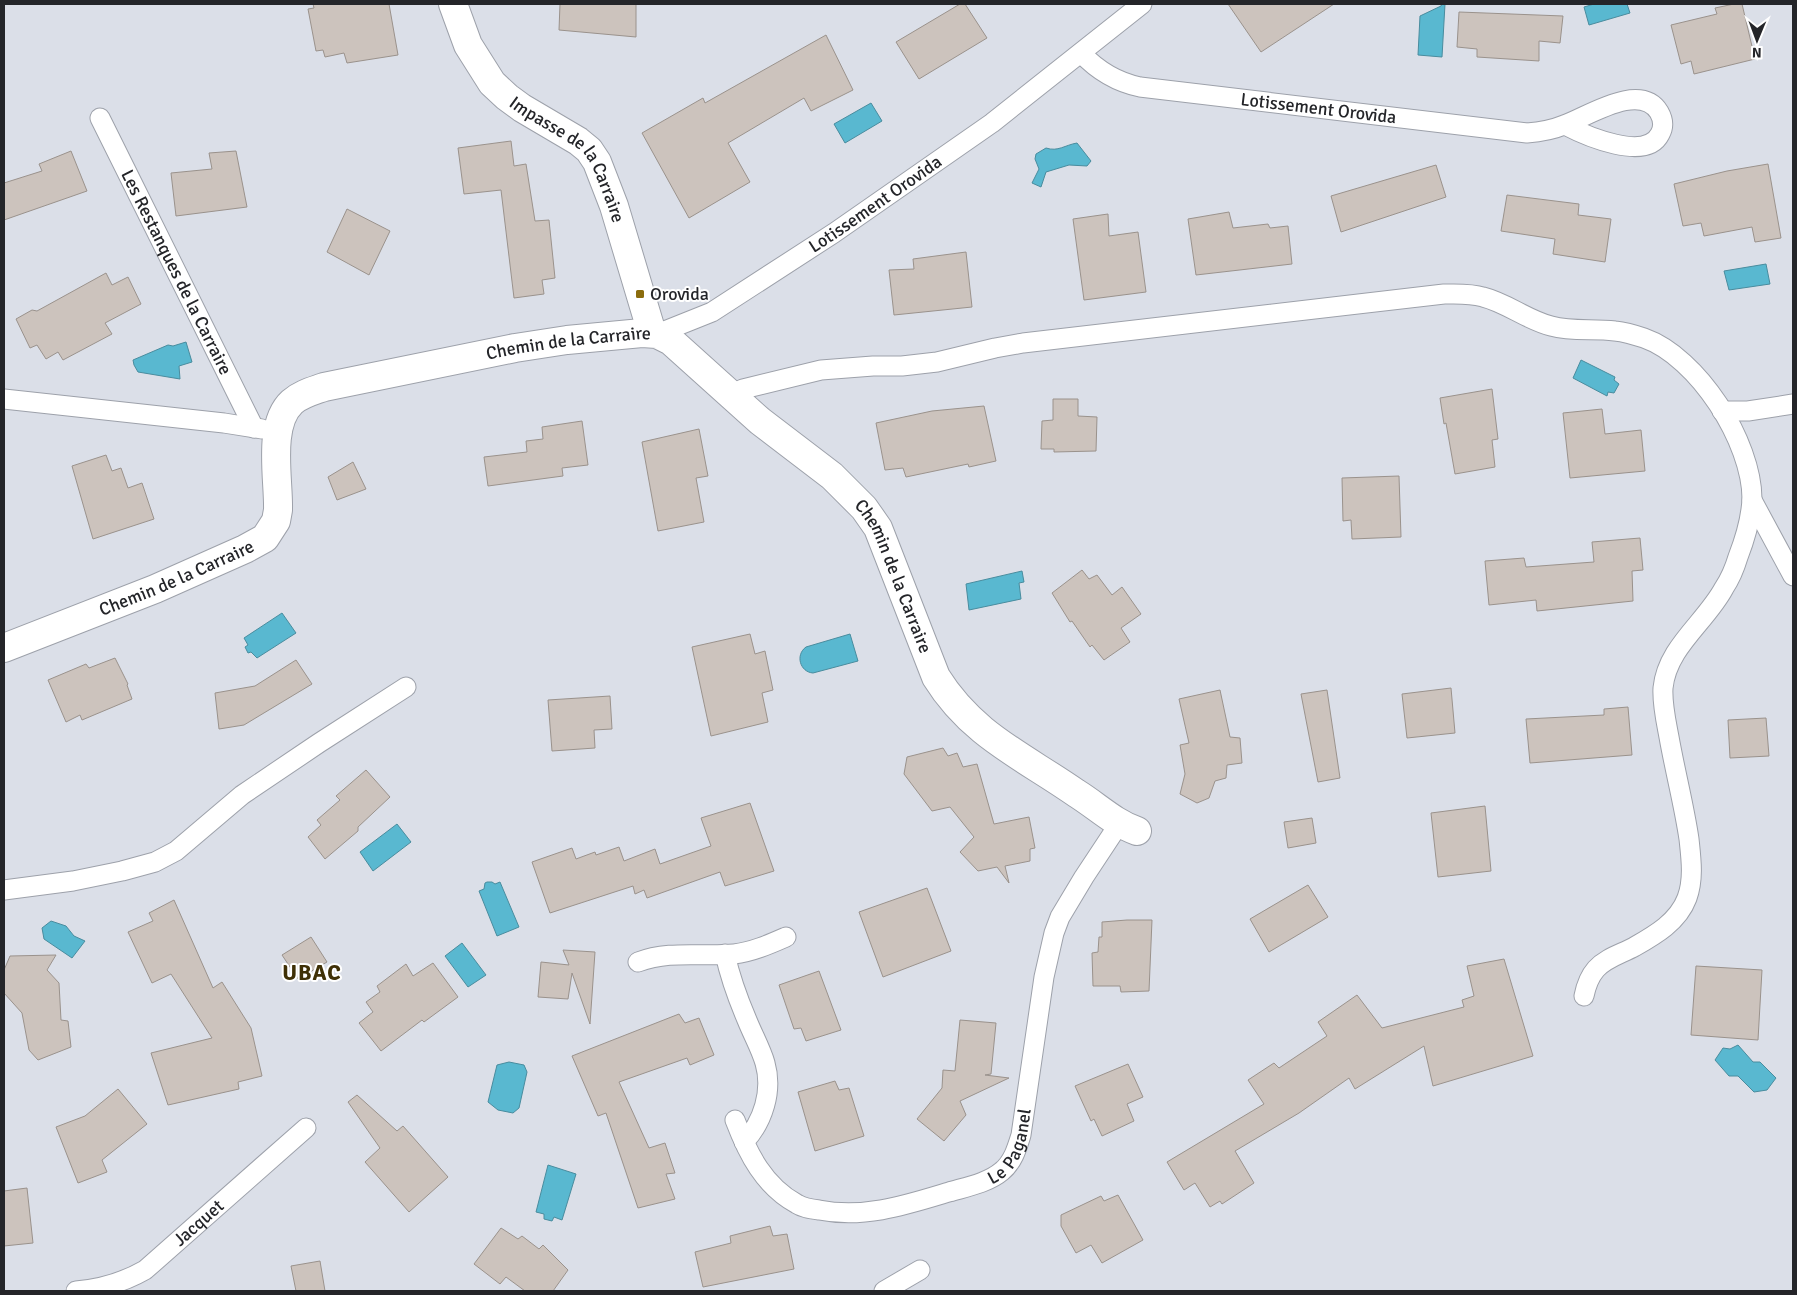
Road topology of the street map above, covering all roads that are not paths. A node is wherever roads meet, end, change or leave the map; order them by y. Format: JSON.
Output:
{"nodes":[{"id":1,"x":453,"y":4,"type":"edge"},
{"id":2,"x":1142,"y":4,"type":"edge"},
{"id":3,"x":1081,"y":53,"type":"junction"},
{"id":4,"x":100,"y":118,"type":"dead end"},
{"id":5,"x":1565,"y":125,"type":"dead end"},
{"id":6,"x":655,"y":333,"type":"junction"},
{"id":7,"x":730,"y":395,"type":"junction"},
{"id":8,"x":4,"y":399,"type":"edge"},
{"id":9,"x":1793,"y":404,"type":"edge"},
{"id":10,"x":1722,"y":411,"type":"junction"},
{"id":11,"x":266,"y":430,"type":"junction"},
{"id":12,"x":1752,"y":500,"type":"junction"},
{"id":13,"x":1793,"y":576,"type":"edge"},
{"id":14,"x":4,"y":648,"type":"edge"},
{"id":15,"x":406,"y":687,"type":"dead end"},
{"id":16,"x":1128,"y":828,"type":"joint"},
{"id":17,"x":4,"y":890,"type":"edge"},
{"id":18,"x":786,"y":937,"type":"dead end"},
{"id":19,"x":726,"y":954,"type":"junction"},
{"id":20,"x":638,"y":962,"type":"dead end"},
{"id":21,"x":1584,"y":996,"type":"dead end"},
{"id":22,"x":735,"y":1120,"type":"dead end"},
{"id":23,"x":306,"y":1128,"type":"dead end"},
{"id":24,"x":744,"y":1142,"type":"junction"},
{"id":25,"x":920,"y":1270,"type":"dead end"},
{"id":26,"x":76,"y":1291,"type":"edge"},
{"id":27,"x":884,"y":1291,"type":"edge"}],
"edges":[{"from":1,"to":6,"type":"street","name":"Impasse de la Carraire"},
{"from":2,"to":3,"type":"lane","name":"Lotissement Orovida"},
{"from":3,"to":5,"type":"lane","name":"Lotissement Orovida"},
{"from":3,"to":6,"type":"lane","name":"Lotissement Orovida"},
{"from":4,"to":11,"type":"lane","name":"Les Restanques de la Carraire"},
{"from":6,"to":7,"type":"street","name":"Chemin de la Carraire"},
{"from":6,"to":11,"type":"street","name":"Chemin de la Carraire"},
{"from":7,"to":10,"type":"lane"},
{"from":7,"to":16,"type":"street","name":"Chemin de la Carraire"},
{"from":8,"to":11,"type":"lane"},
{"from":9,"to":10,"type":"lane"},
{"from":10,"to":12,"type":"lane"},
{"from":11,"to":14,"type":"street","name":"Chemin de la Carraire"},
{"from":12,"to":13,"type":"lane"},
{"from":12,"to":21,"type":"lane"},
{"from":15,"to":17,"type":"lane"},
{"from":16,"to":24,"type":"lane","name":"Le Paganel"},
{"from":18,"to":19,"type":"lane"},
{"from":19,"to":20,"type":"lane"},
{"from":19,"to":24,"type":"lane"},
{"from":22,"to":24,"type":"lane","name":"Le Paganel"},
{"from":23,"to":26,"type":"lane","name":"Jacquet"},
{"from":25,"to":27,"type":"lane"}]}
